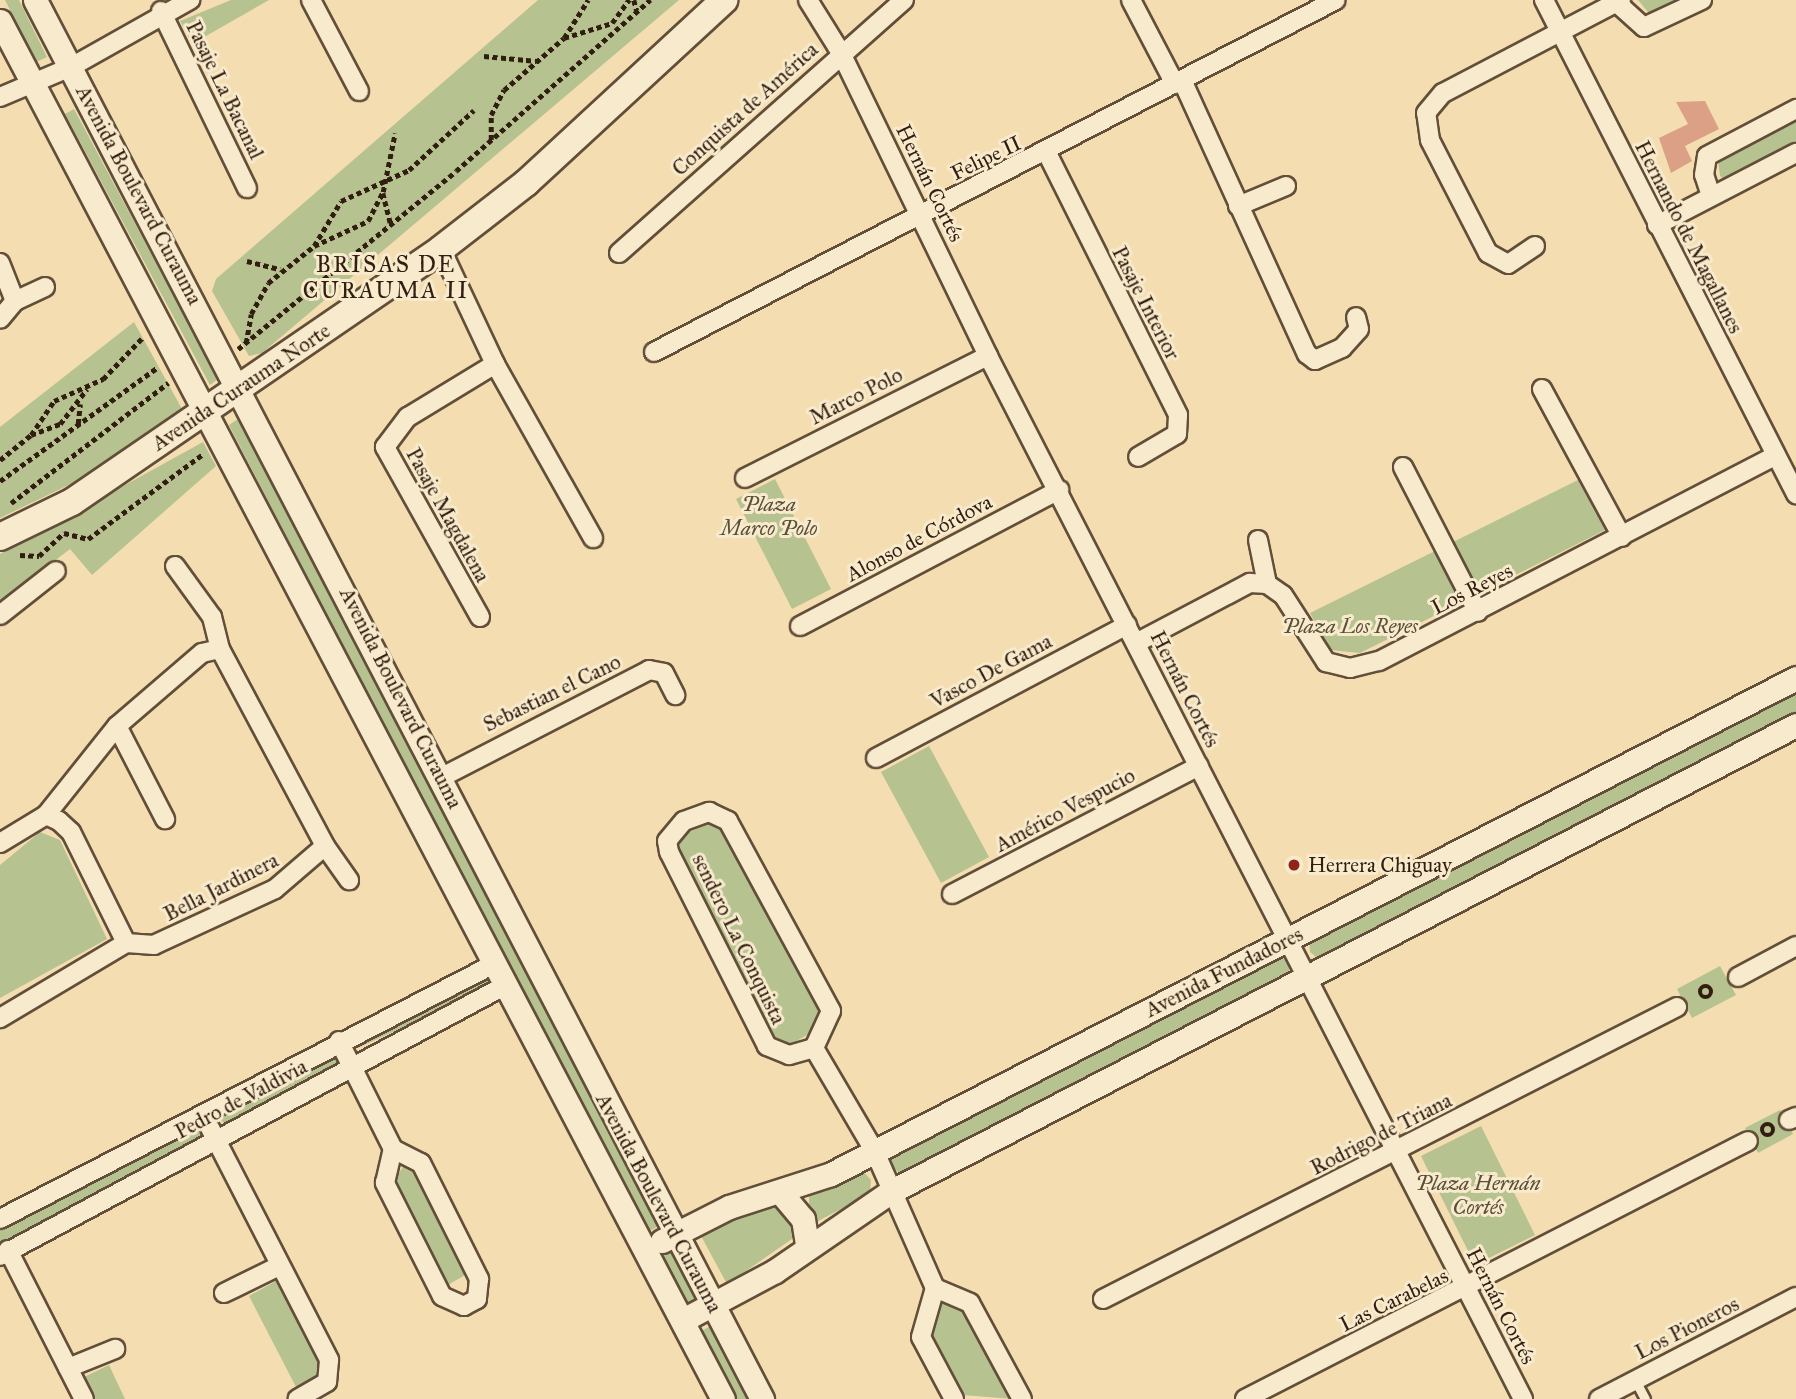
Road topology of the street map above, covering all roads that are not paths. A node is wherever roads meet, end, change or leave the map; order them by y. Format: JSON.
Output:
{"nodes":[{"id":1,"x":35,"y":0,"type":"edge"},
{"id":2,"x":190,"y":0,"type":"edge"},
{"id":3,"x":311,"y":0,"type":"edge"},
{"id":4,"x":724,"y":0,"type":"edge"},
{"id":5,"x":807,"y":0,"type":"edge"},
{"id":6,"x":904,"y":0,"type":"edge"},
{"id":7,"x":1131,"y":0,"type":"edge"},
{"id":8,"x":1336,"y":0,"type":"edge"},
{"id":9,"x":1544,"y":0,"type":"edge"},
{"id":10,"x":1702,"y":0,"type":"edge"},
{"id":11,"x":1619,"y":2,"type":"edge"},
{"id":12,"x":1303,"y":7,"type":"edge"},
{"id":13,"x":161,"y":11,"type":"junction"},
{"id":14,"x":0,"y":21,"type":"edge"},
{"id":15,"x":1560,"y":32,"type":"junction"},
{"id":16,"x":841,"y":53,"type":"junction"},
{"id":17,"x":71,"y":67,"type":"junction"},
{"id":18,"x":1179,"y":82,"type":"junction"},
{"id":19,"x":33,"y":83,"type":"junction"},
{"id":20,"x":359,"y":91,"type":"dead end"},
{"id":21,"x":0,"y":97,"type":"edge"},
{"id":22,"x":1796,"y":108,"type":"edge"},
{"id":23,"x":1047,"y":153,"type":"junction"},
{"id":24,"x":1796,"y":153,"type":"edge"},
{"id":25,"x":1286,"y":186,"type":"dead end"},
{"id":26,"x":247,"y":188,"type":"dead end"},
{"id":27,"x":1711,"y":196,"type":"junction"},
{"id":28,"x":1238,"y":206,"type":"junction"},
{"id":29,"x":921,"y":216,"type":"junction"},
{"id":30,"x":1657,"y":225,"type":"junction"},
{"id":31,"x":1535,"y":246,"type":"dead end"},
{"id":32,"x":442,"y":249,"type":"junction"},
{"id":33,"x":619,"y":253,"type":"dead end"},
{"id":34,"x":0,"y":263,"type":"edge"},
{"id":35,"x":45,"y":287,"type":"dead end"},
{"id":36,"x":15,"y":301,"type":"junction"},
{"id":37,"x":1356,"y":317,"type":"dead end"},
{"id":38,"x":0,"y":319,"type":"edge"},
{"id":39,"x":654,"y":352,"type":"dead end"},
{"id":40,"x":988,"y":356,"type":"junction"},
{"id":41,"x":495,"y":364,"type":"junction"},
{"id":42,"x":241,"y":389,"type":"junction"},
{"id":43,"x":1542,"y":389,"type":"dead end"},
{"id":44,"x":207,"y":412,"type":"junction"},
{"id":45,"x":1776,"y":455,"type":"junction"},
{"id":46,"x":1138,"y":457,"type":"dead end"},
{"id":47,"x":1403,"y":467,"type":"dead end"},
{"id":48,"x":745,"y":478,"type":"dead end"},
{"id":49,"x":1059,"y":490,"type":"junction"},
{"id":50,"x":1796,"y":494,"type":"edge"},
{"id":51,"x":3,"y":536,"type":"edge"},
{"id":52,"x":1622,"y":537,"type":"junction"},
{"id":53,"x":593,"y":538,"type":"dead end"},
{"id":54,"x":1258,"y":540,"type":"dead end"},
{"id":55,"x":175,"y":566,"type":"dead end"},
{"id":56,"x":56,"y":571,"type":"dead end"},
{"id":57,"x":1267,"y":584,"type":"junction"},
{"id":58,"x":1478,"y":612,"type":"junction"},
{"id":59,"x":0,"y":615,"type":"edge"},
{"id":60,"x":480,"y":617,"type":"dead end"},
{"id":61,"x":1127,"y":625,"type":"junction"},
{"id":62,"x":800,"y":626,"type":"dead end"},
{"id":63,"x":1136,"y":643,"type":"junction"},
{"id":64,"x":220,"y":649,"type":"junction"},
{"id":65,"x":1796,"y":678,"type":"edge"},
{"id":66,"x":675,"y":695,"type":"dead end"},
{"id":67,"x":1796,"y":725,"type":"edge"},
{"id":68,"x":117,"y":726,"type":"junction"},
{"id":69,"x":876,"y":758,"type":"dead end"},
{"id":70,"x":1199,"y":766,"type":"junction"},
{"id":71,"x":442,"y":778,"type":"junction"},
{"id":72,"x":46,"y":815,"type":"junction"},
{"id":73,"x":165,"y":819,"type":"dead end"},
{"id":74,"x":0,"y":843,"type":"edge"},
{"id":75,"x":325,"y":846,"type":"junction"},
{"id":76,"x":349,"y":880,"type":"dead end"},
{"id":77,"x":952,"y":894,"type":"dead end"},
{"id":78,"x":1290,"y":938,"type":"junction"},
{"id":79,"x":126,"y":943,"type":"junction"},
{"id":80,"x":1796,"y":946,"type":"edge"},
{"id":81,"x":496,"y":963,"type":"junction"},
{"id":82,"x":1309,"y":973,"type":"junction"},
{"id":83,"x":1738,"y":977,"type":"dead end"},
{"id":84,"x":506,"y":985,"type":"junction"},
{"id":85,"x":1677,"y":1006,"type":"dead end"},
{"id":86,"x":0,"y":1018,"type":"edge"},
{"id":87,"x":339,"y":1041,"type":"junction"},
{"id":88,"x":814,"y":1048,"type":"junction"},
{"id":89,"x":352,"y":1065,"type":"junction"},
{"id":90,"x":204,"y":1115,"type":"junction"},
{"id":91,"x":1756,"y":1138,"type":"dead end"},
{"id":92,"x":215,"y":1139,"type":"junction"},
{"id":93,"x":393,"y":1149,"type":"junction"},
{"id":94,"x":875,"y":1152,"type":"junction"},
{"id":95,"x":1397,"y":1152,"type":"junction"},
{"id":96,"x":890,"y":1192,"type":"junction"},
{"id":97,"x":780,"y":1193,"type":"junction"},
{"id":98,"x":0,"y":1219,"type":"edge"},
{"id":99,"x":676,"y":1234,"type":"junction"},
{"id":100,"x":807,"y":1244,"type":"junction"},
{"id":101,"x":645,"y":1250,"type":"junction"},
{"id":102,"x":4,"y":1253,"type":"edge"},
{"id":103,"x":279,"y":1266,"type":"junction"},
{"id":104,"x":934,"y":1288,"type":"junction"},
{"id":105,"x":1467,"y":1289,"type":"junction"},
{"id":106,"x":224,"y":1293,"type":"dead end"},
{"id":107,"x":1796,"y":1297,"type":"edge"},
{"id":108,"x":1103,"y":1299,"type":"dead end"},
{"id":109,"x":713,"y":1305,"type":"junction"},
{"id":110,"x":683,"y":1320,"type":"junction"},
{"id":111,"x":116,"y":1349,"type":"dead end"},
{"id":112,"x":68,"y":1368,"type":"junction"},
{"id":113,"x":1635,"y":1380,"type":"junction"},
{"id":114,"x":84,"y":1399,"type":"edge"},
{"id":115,"x":297,"y":1399,"type":"edge"},
{"id":116,"x":723,"y":1399,"type":"edge"},
{"id":117,"x":762,"y":1399,"type":"edge"},
{"id":118,"x":954,"y":1399,"type":"edge"},
{"id":119,"x":1022,"y":1399,"type":"edge"},
{"id":120,"x":1245,"y":1399,"type":"edge"},
{"id":121,"x":1523,"y":1399,"type":"edge"},
{"id":122,"x":1599,"y":1399,"type":"edge"},
{"id":123,"x":1645,"y":1399,"type":"edge"}],
"edges":[{"from":1,"to":17,"type":"street","name":"Avenida Boulevard Curauma"},
{"from":2,"to":13,"type":"street"},
{"from":3,"to":20,"type":"street"},
{"from":4,"to":32,"type":"main road","name":"Avenida Curauma Norte"},
{"from":5,"to":16,"type":"street","name":"Hernán Cortés"},
{"from":6,"to":16,"type":"street","name":"Conquista de América"},
{"from":7,"to":18,"type":"street"},
{"from":8,"to":12,"type":"street","name":"Felipe II"},
{"from":9,"to":15,"type":"street","name":"Hernando de Magallanes"},
{"from":10,"to":11,"type":"street"},
{"from":11,"to":15,"type":"street"},
{"from":12,"to":18,"type":"street","name":"Felipe II"},
{"from":13,"to":17,"type":"street"},
{"from":13,"to":26,"type":"street","name":"Pasaje La Bacanal"},
{"from":14,"to":19,"type":"street","name":"Avenida Boulevard Curauma"},
{"from":15,"to":30,"type":"street","name":"Hernando de Magallanes"},
{"from":15,"to":31,"type":"street"},
{"from":16,"to":29,"type":"street","name":"Hernán Cortés"},
{"from":16,"to":33,"type":"street","name":"Conquista de América"},
{"from":17,"to":19,"type":"street"},
{"from":17,"to":42,"type":"street","name":"Avenida Boulevard Curauma"},
{"from":18,"to":23,"type":"street","name":"Felipe II"},
{"from":18,"to":28,"type":"street"},
{"from":19,"to":21,"type":"street"},
{"from":19,"to":44,"type":"street","name":"Avenida Boulevard Curauma"},
{"from":22,"to":27,"type":"street"},
{"from":23,"to":29,"type":"street","name":"Felipe II"},
{"from":23,"to":46,"type":"street","name":"Pasaje Interior"},
{"from":24,"to":27,"type":"street"},
{"from":25,"to":28,"type":"street"},
{"from":27,"to":30,"type":"street"},
{"from":28,"to":37,"type":"street"},
{"from":29,"to":39,"type":"street","name":"Felipe II"},
{"from":29,"to":40,"type":"street","name":"Hernán Cortés"},
{"from":30,"to":45,"type":"street","name":"Hernando de Magallanes"},
{"from":32,"to":41,"type":"street"},
{"from":32,"to":42,"type":"main road","name":"Avenida Curauma Norte"},
{"from":34,"to":36,"type":"street"},
{"from":35,"to":36,"type":"street"},
{"from":36,"to":38,"type":"street"},
{"from":40,"to":48,"type":"street","name":"Marco Polo"},
{"from":40,"to":49,"type":"street","name":"Hernán Cortés"},
{"from":41,"to":53,"type":"street"},
{"from":41,"to":60,"type":"street","name":"Pasaje Magdalena"},
{"from":42,"to":44,"type":"main road","name":"Avenida Curauma Norte"},
{"from":42,"to":71,"type":"street","name":"Avenida Boulevard Curauma"},
{"from":43,"to":52,"type":"street"},
{"from":44,"to":51,"type":"main road","name":"Avenida Curauma Norte"},
{"from":44,"to":81,"type":"street","name":"Avenida Boulevard Curauma"},
{"from":45,"to":50,"type":"street","name":"Hernando de Magallanes"},
{"from":45,"to":52,"type":"street","name":"Los Reyes"},
{"from":47,"to":58,"type":"street"},
{"from":49,"to":61,"type":"street","name":"Hernán Cortés"},
{"from":49,"to":62,"type":"street","name":"Alonso de Córdova"},
{"from":52,"to":58,"type":"street","name":"Los Reyes"},
{"from":54,"to":57,"type":"street"},
{"from":55,"to":64,"type":"street"},
{"from":56,"to":59,"type":"street"},
{"from":57,"to":58,"type":"street","name":"Los Reyes"},
{"from":57,"to":63,"type":"street"},
{"from":61,"to":63,"type":"street","name":"Hernán Cortés"},
{"from":61,"to":69,"type":"street","name":"Vasco De Gama"},
{"from":63,"to":70,"type":"street","name":"Hernán Cortés"},
{"from":64,"to":68,"type":"street"},
{"from":64,"to":75,"type":"street"},
{"from":65,"to":78,"type":"street","name":"Avenida Fundadores"},
{"from":66,"to":71,"type":"street","name":"Sebastian el Cano"},
{"from":67,"to":82,"type":"street","name":"Avenida Fundadores"},
{"from":68,"to":72,"type":"street"},
{"from":68,"to":73,"type":"street"},
{"from":70,"to":77,"type":"street","name":"Américo Vespucio"},
{"from":70,"to":78,"type":"street","name":"Hernán Cortés"},
{"from":71,"to":99,"type":"street","name":"Avenida Boulevard Curauma"},
{"from":72,"to":74,"type":"street"},
{"from":72,"to":79,"type":"street"},
{"from":75,"to":76,"type":"street"},
{"from":75,"to":79,"type":"street","name":"Bella Jardinera"},
{"from":78,"to":82,"type":"street","name":"Hernán Cortés"},
{"from":78,"to":94,"type":"street","name":"Avenida Fundadores"},
{"from":79,"to":86,"type":"street"},
{"from":80,"to":83,"type":"street"},
{"from":81,"to":84,"type":"street","name":"Avenida Boulevard Curauma"},
{"from":81,"to":87,"type":"street","name":"Pedro de Valdivia"},
{"from":82,"to":95,"type":"street","name":"Hernán Cortés"},
{"from":82,"to":96,"type":"street","name":"Avenida Fundadores"},
{"from":84,"to":89,"type":"street","name":"Pedro de Valdivia"},
{"from":84,"to":101,"type":"street","name":"Avenida Boulevard Curauma"},
{"from":85,"to":95,"type":"street","name":"Rodrigo de Triana"},
{"from":87,"to":89,"type":"street"},
{"from":87,"to":90,"type":"street","name":"Pedro de Valdivia"},
{"from":88,"to":88,"type":"street","name":"sendero La Conquista"},
{"from":88,"to":94,"type":"street"},
{"from":89,"to":92,"type":"street","name":"Pedro de Valdivia"},
{"from":89,"to":93,"type":"street"},
{"from":90,"to":92,"type":"street"},
{"from":90,"to":98,"type":"street","name":"Pedro de Valdivia"},
{"from":91,"to":105,"type":"street","name":"Las Carabelas"},
{"from":92,"to":102,"type":"street","name":"Pedro de Valdivia"},
{"from":92,"to":103,"type":"street"},
{"from":93,"to":93,"type":"street"},
{"from":94,"to":96,"type":"street"},
{"from":94,"to":97,"type":"street","name":"Avenida Fundadores"},
{"from":95,"to":105,"type":"street","name":"Hernán Cortés"},
{"from":95,"to":108,"type":"street","name":"Rodrigo de Triana"},
{"from":96,"to":100,"type":"street","name":"Avenida Fundadores"},
{"from":96,"to":104,"type":"street"},
{"from":97,"to":99,"type":"street","name":"Avenida Fundadores"},
{"from":97,"to":100,"type":"street"},
{"from":99,"to":101,"type":"street","name":"Avenida Fundadores"},
{"from":99,"to":109,"type":"street","name":"Avenida Boulevard Curauma"},
{"from":100,"to":109,"type":"street","name":"Avenida Fundadores"},
{"from":101,"to":110,"type":"street","name":"Avenida Boulevard Curauma"},
{"from":102,"to":112,"type":"street"},
{"from":103,"to":106,"type":"street"},
{"from":103,"to":115,"type":"street"},
{"from":104,"to":118,"type":"street"},
{"from":104,"to":119,"type":"street"},
{"from":105,"to":120,"type":"street","name":"Las Carabelas"},
{"from":105,"to":121,"type":"street","name":"Hernán Cortés"},
{"from":107,"to":113,"type":"street","name":"Los Pioneros"},
{"from":109,"to":110,"type":"street","name":"Avenida Fundadores"},
{"from":109,"to":117,"type":"street","name":"Avenida Boulevard Curauma"},
{"from":110,"to":116,"type":"street","name":"Avenida Boulevard Curauma"},
{"from":111,"to":112,"type":"street"},
{"from":112,"to":114,"type":"street"},
{"from":113,"to":122,"type":"street","name":"Los Pioneros"},
{"from":113,"to":123,"type":"lane"}]}
